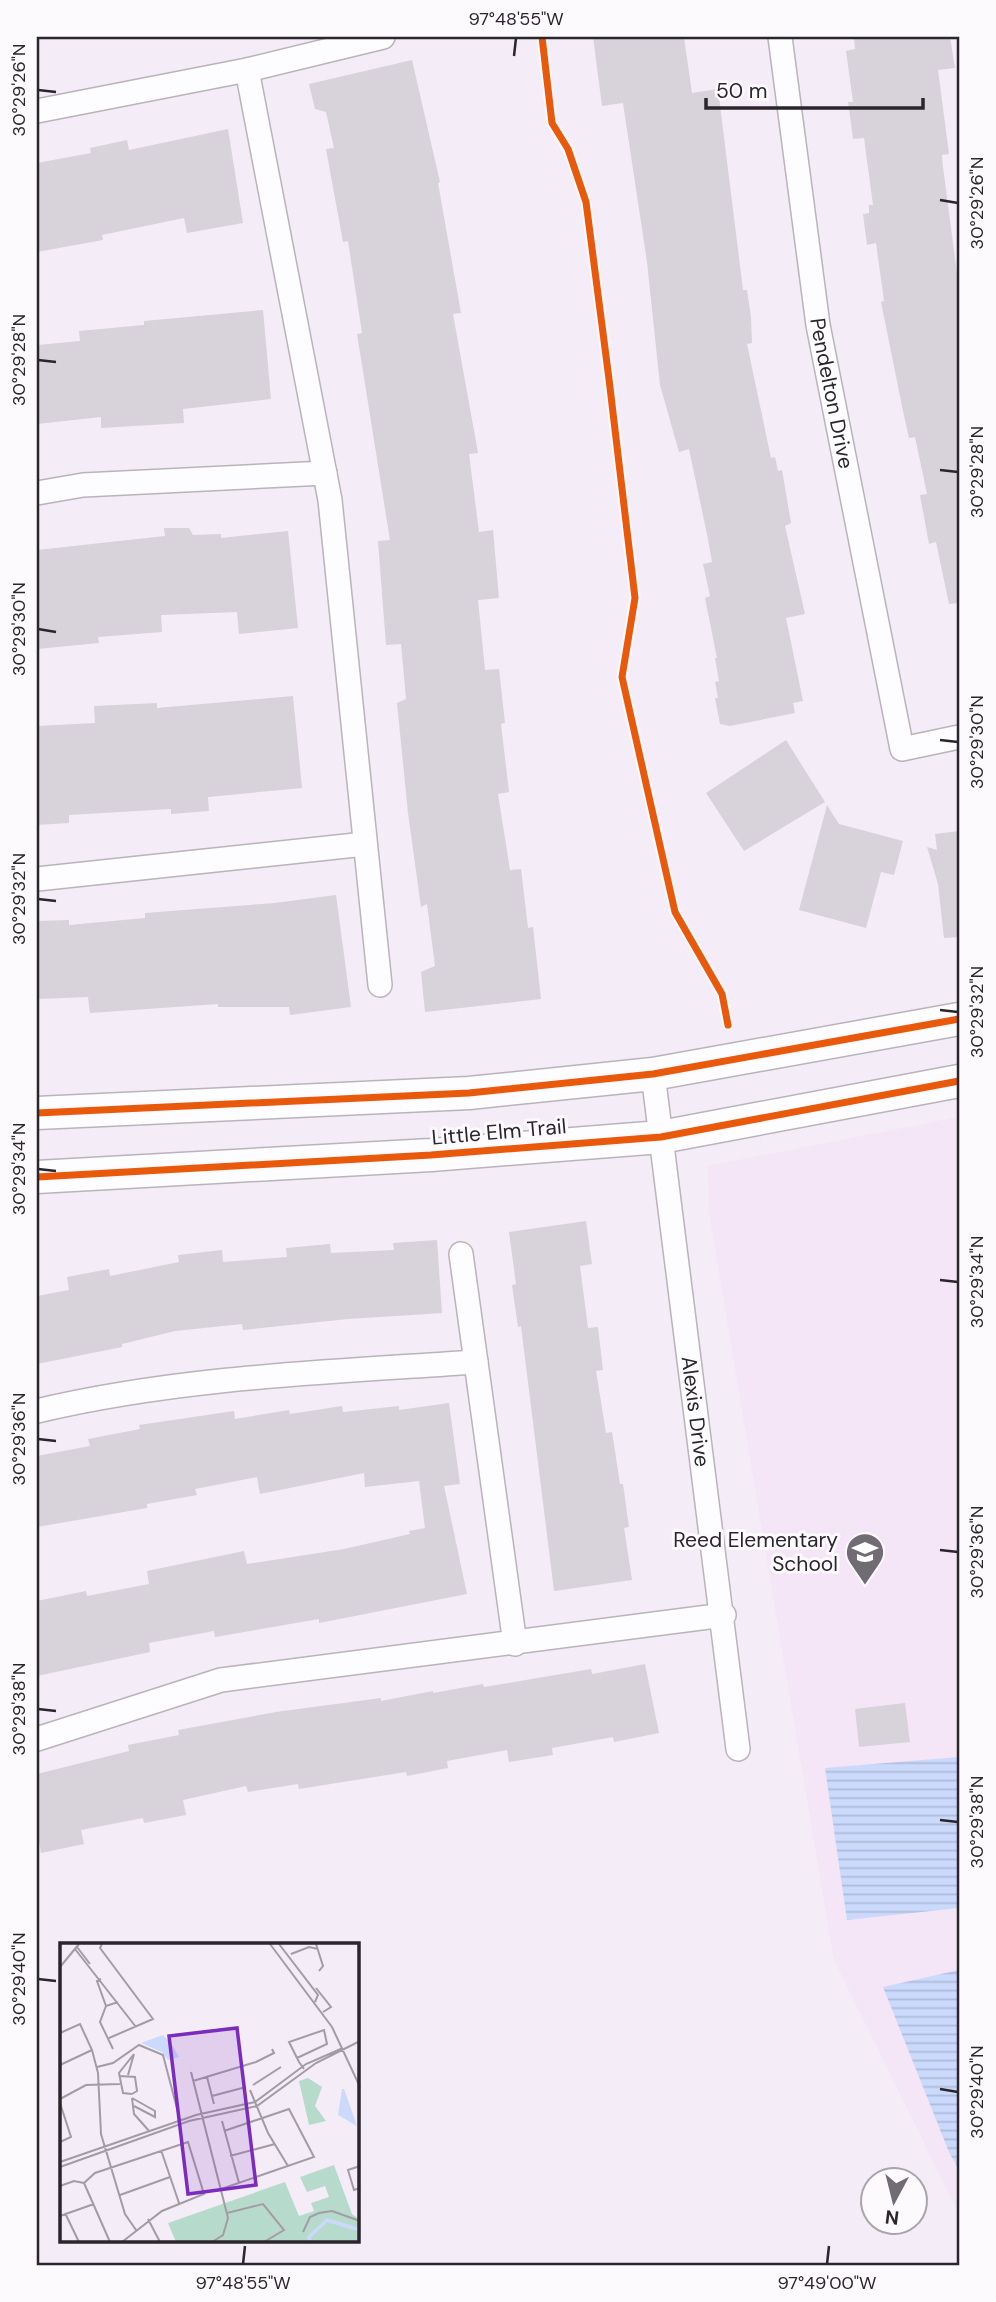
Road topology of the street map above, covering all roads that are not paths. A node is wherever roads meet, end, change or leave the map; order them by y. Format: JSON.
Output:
{"nodes":[{"id":1,"x":383,"y":37,"type":"edge"},
{"id":2,"x":780,"y":37,"type":"edge"},
{"id":3,"x":247,"y":70,"type":"junction"},
{"id":4,"x":37,"y":111,"type":"edge"},
{"id":5,"x":325,"y":473,"type":"junction"},
{"id":6,"x":37,"y":493,"type":"edge"},
{"id":7,"x":959,"y":737,"type":"edge"},
{"id":8,"x":365,"y":844,"type":"junction"},
{"id":9,"x":37,"y":878,"type":"edge"},
{"id":10,"x":380,"y":985,"type":"dead end"},
{"id":11,"x":959,"y":1019,"type":"edge"},
{"id":12,"x":653,"y":1074,"type":"junction"},
{"id":13,"x":959,"y":1081,"type":"edge"},
{"id":14,"x":37,"y":1113,"type":"edge"},
{"id":15,"x":661,"y":1137,"type":"junction"},
{"id":16,"x":37,"y":1177,"type":"edge"},
{"id":17,"x":461,"y":1254,"type":"dead end"},
{"id":18,"x":476,"y":1362,"type":"junction"},
{"id":19,"x":37,"y":1411,"type":"edge"},
{"id":20,"x":724,"y":1615,"type":"junction"},
{"id":21,"x":515,"y":1644,"type":"junction"},
{"id":22,"x":37,"y":1739,"type":"edge"},
{"id":23,"x":738,"y":1749,"type":"dead end"}],
"edges":[{"from":1,"to":3,"type":"street"},
{"from":2,"to":7,"type":"street","name":"Pendelton Drive"},
{"from":3,"to":4,"type":"street"},
{"from":3,"to":5,"type":"street"},
{"from":5,"to":6,"type":"street"},
{"from":5,"to":8,"type":"street"},
{"from":8,"to":9,"type":"street"},
{"from":8,"to":10,"type":"street"},
{"from":11,"to":12,"type":"street","name":"Little Elm Trail"},
{"from":12,"to":14,"type":"street","name":"Little Elm Trail"},
{"from":12,"to":15,"type":"street","name":"Alexis Drive"},
{"from":13,"to":15,"type":"street","name":"Little Elm Trail"},
{"from":15,"to":16,"type":"street","name":"Little Elm Trail"},
{"from":15,"to":20,"type":"street","name":"Alexis Drive"},
{"from":17,"to":18,"type":"street"},
{"from":18,"to":19,"type":"street"},
{"from":18,"to":21,"type":"street"},
{"from":20,"to":21,"type":"street"},
{"from":20,"to":23,"type":"street","name":"Alexis Drive"},
{"from":21,"to":22,"type":"street"}]}
